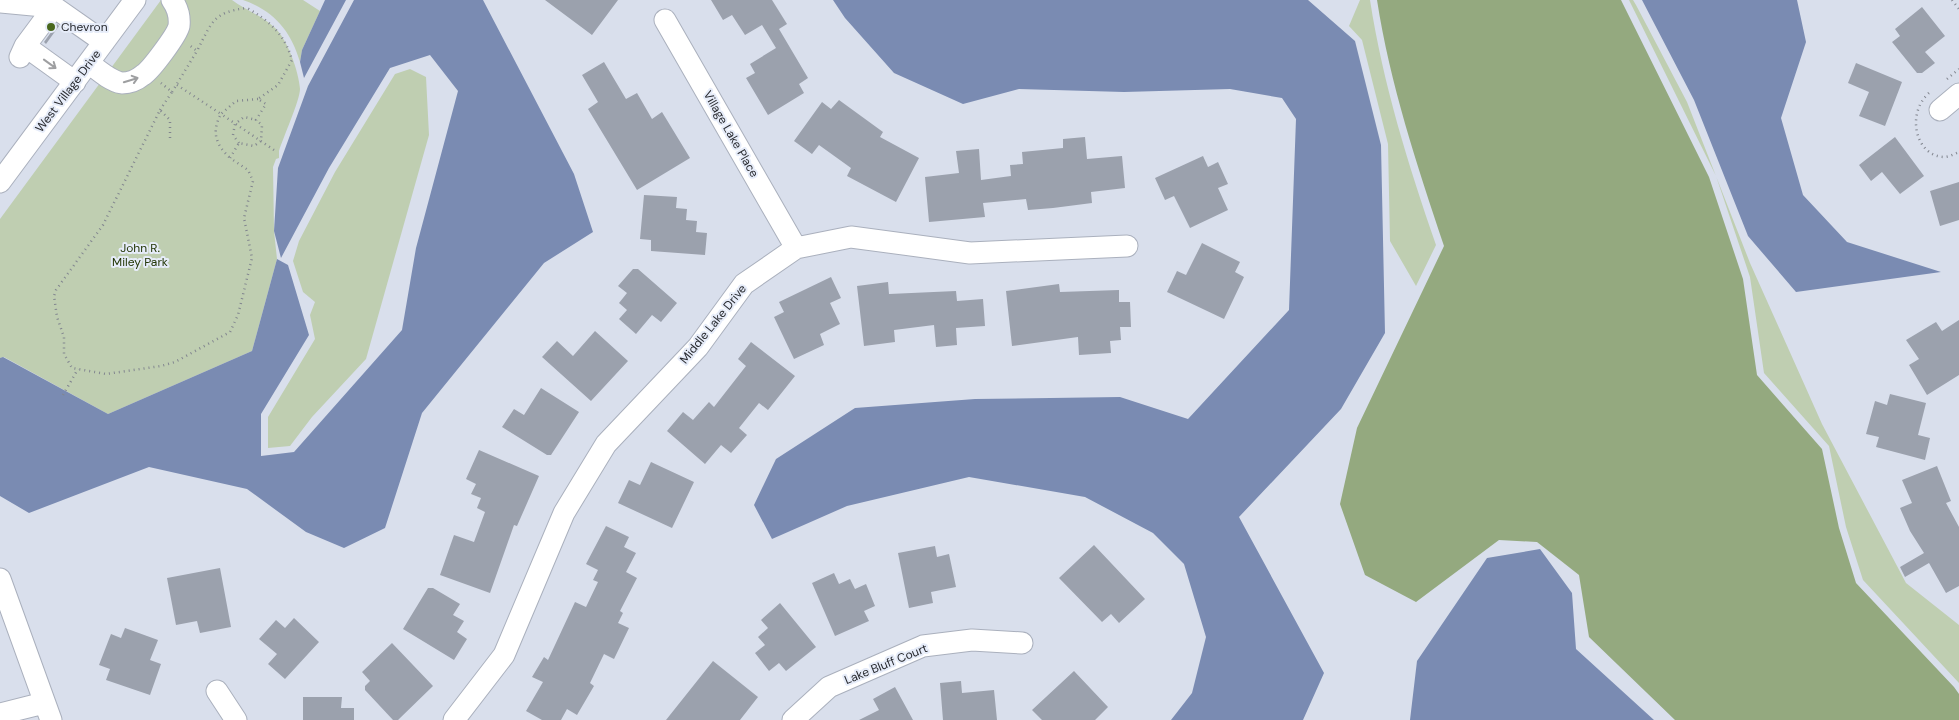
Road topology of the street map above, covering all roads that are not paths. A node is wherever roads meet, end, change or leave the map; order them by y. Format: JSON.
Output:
{"nodes":[{"id":1,"x":135,"y":0,"type":"edge"},
{"id":2,"x":172,"y":0,"type":"edge"},
{"id":3,"x":0,"y":2,"type":"edge"},
{"id":4,"x":54,"y":7,"type":"junction"},
{"id":5,"x":665,"y":20,"type":"dead end"},
{"id":6,"x":104,"y":42,"type":"junction"},
{"id":7,"x":89,"y":63,"type":"junction"},
{"id":8,"x":75,"y":82,"type":"junction"},
{"id":9,"x":1959,"y":94,"type":"edge"},
{"id":10,"x":1940,"y":110,"type":"dead end"},
{"id":11,"x":0,"y":182,"type":"edge"},
{"id":12,"x":1127,"y":246,"type":"dead end"},
{"id":13,"x":796,"y":248,"type":"junction"},
{"id":14,"x":0,"y":579,"type":"edge"},
{"id":15,"x":1022,"y":643,"type":"dead end"},
{"id":16,"x":217,"y":691,"type":"dead end"},
{"id":17,"x":47,"y":712,"type":"edge"},
{"id":18,"x":0,"y":714,"type":"edge"},
{"id":19,"x":236,"y":720,"type":"edge"},
{"id":20,"x":454,"y":720,"type":"edge"},
{"id":21,"x":793,"y":720,"type":"edge"}],
"edges":[{"from":1,"to":6,"type":"street","name":"West Village Drive"},
{"from":7,"to":2,"type":"street","one_way":true},
{"from":3,"to":4,"type":"street"},
{"from":4,"to":6,"type":"street"},
{"from":4,"to":8,"type":"street","one_way":true},
{"from":5,"to":13,"type":"street","name":"Village Lake Place"},
{"from":6,"to":7,"type":"street","name":"West Village Drive"},
{"from":7,"to":8,"type":"street","name":"West Village Drive"},
{"from":8,"to":11,"type":"street","name":"West Village Drive"},
{"from":9,"to":10,"type":"street"},
{"from":12,"to":13,"type":"street","name":"Middle Lake Drive"},
{"from":13,"to":20,"type":"street","name":"Middle Lake Drive"},
{"from":14,"to":17,"type":"street"},
{"from":15,"to":21,"type":"street","name":"Lake Bluff Court"},
{"from":16,"to":19,"type":"street"},
{"from":17,"to":18,"type":"street"}]}
